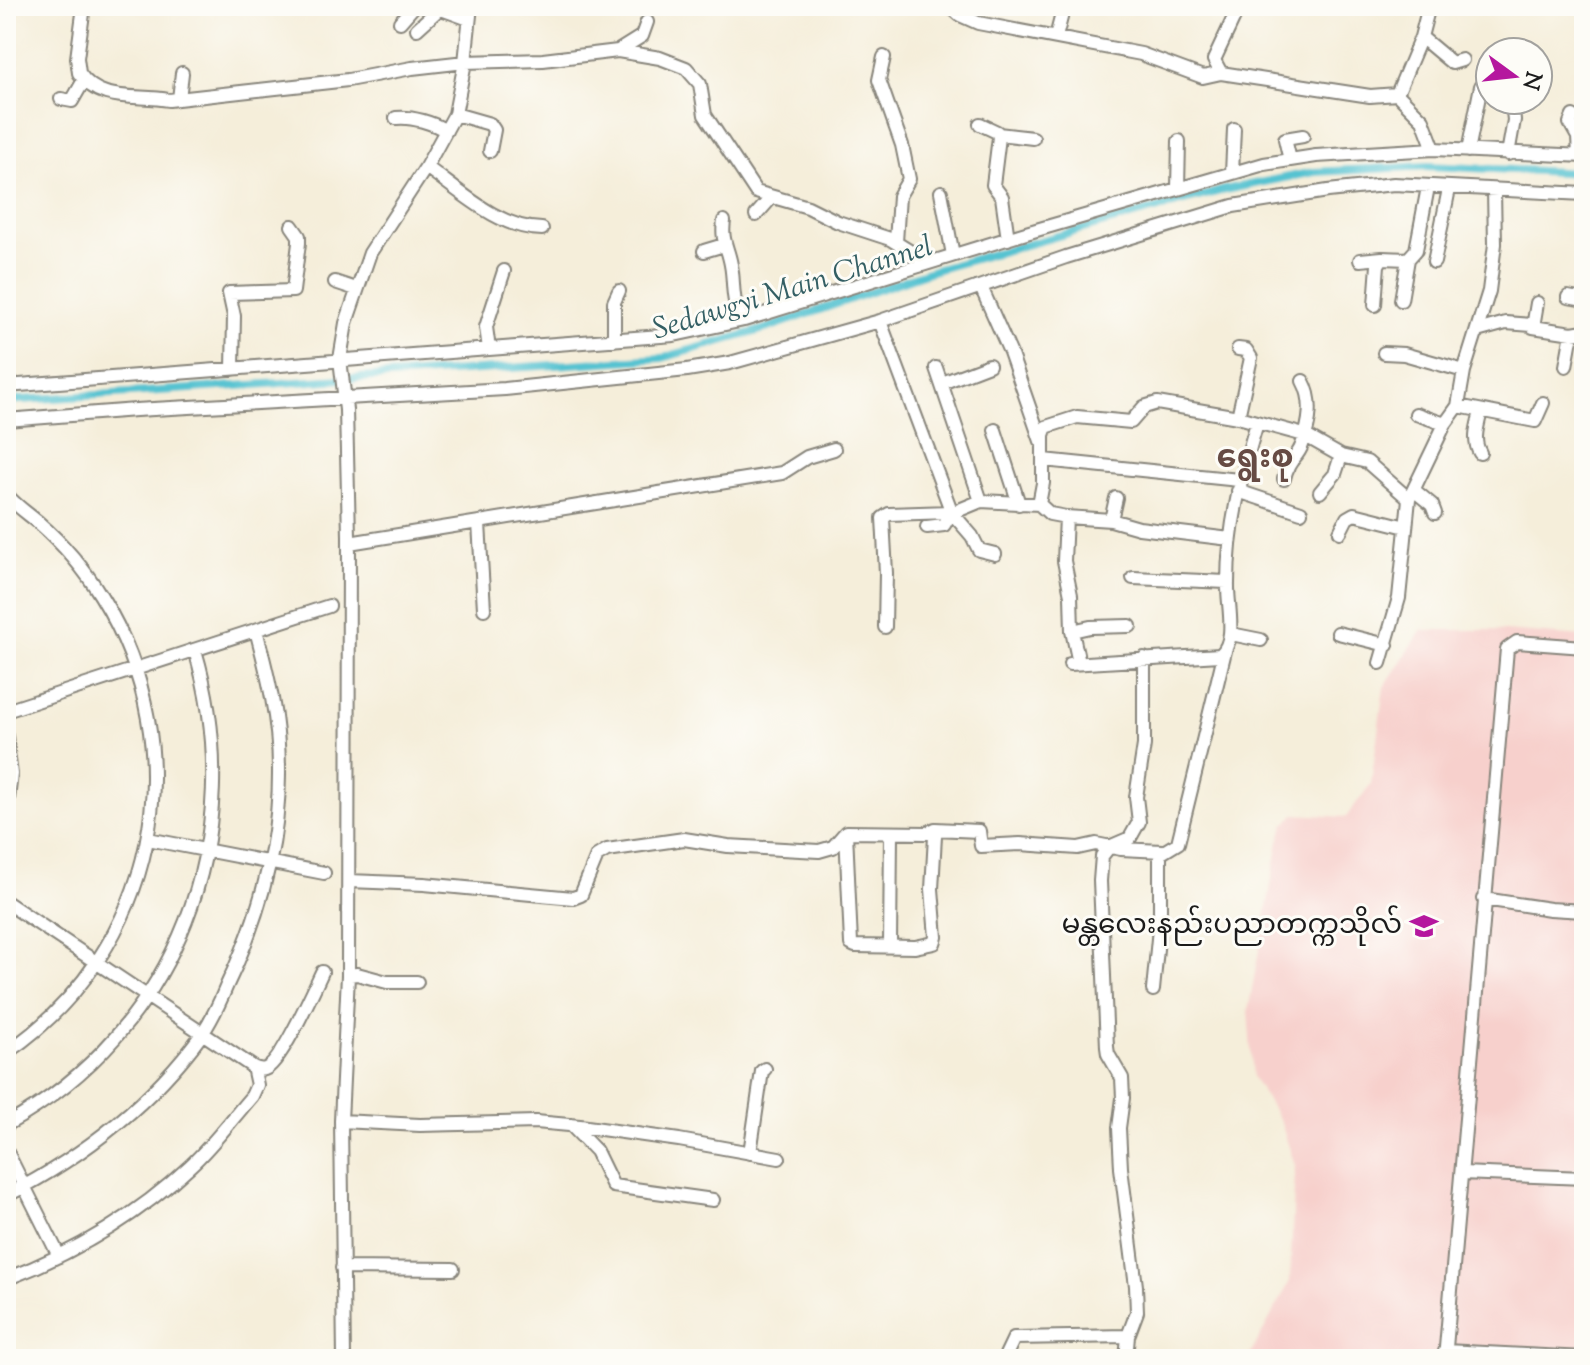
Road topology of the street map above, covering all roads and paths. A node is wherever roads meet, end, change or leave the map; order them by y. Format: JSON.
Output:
{"nodes":[{"id":1,"x":84,"y":6,"type":"edge"},
{"id":2,"x":414,"y":6,"type":"edge"},
{"id":3,"x":950,"y":6,"type":"edge"},
{"id":4,"x":1429,"y":6,"type":"edge"},
{"id":5,"x":436,"y":8,"type":"edge"},
{"id":6,"x":1063,"y":10,"type":"dead end"},
{"id":7,"x":470,"y":12,"type":"edge"},
{"id":8,"x":1236,"y":13,"type":"dead end"},
{"id":9,"x":400,"y":22,"type":"dead end"},
{"id":10,"x":647,"y":22,"type":"dead end"},
{"id":11,"x":417,"y":29,"type":"dead end"},
{"id":12,"x":1056,"y":37,"type":"junction"},
{"id":13,"x":1421,"y":37,"type":"junction"},
{"id":14,"x":618,"y":51,"type":"junction"},
{"id":15,"x":884,"y":57,"type":"dead end"},
{"id":16,"x":1462,"y":60,"type":"dead end"},
{"id":17,"x":465,"y":62,"type":"junction"},
{"id":18,"x":182,"y":73,"type":"dead end"},
{"id":19,"x":1221,"y":73,"type":"junction"},
{"id":20,"x":84,"y":80,"type":"junction"},
{"id":21,"x":1397,"y":94,"type":"junction"},
{"id":22,"x":61,"y":99,"type":"dead end"},
{"id":23,"x":179,"y":99,"type":"junction"},
{"id":24,"x":455,"y":114,"type":"junction"},
{"id":25,"x":1475,"y":116,"type":"edge"},
{"id":26,"x":1514,"y":116,"type":"edge"},
{"id":27,"x":1573,"y":116,"type":"dead end"},
{"id":28,"x":396,"y":118,"type":"dead end"},
{"id":29,"x":980,"y":124,"type":"dead end"},
{"id":30,"x":1234,"y":129,"type":"dead end"},
{"id":31,"x":446,"y":131,"type":"junction"},
{"id":32,"x":998,"y":134,"type":"junction"},
{"id":33,"x":1303,"y":136,"type":"dead end"},
{"id":34,"x":1033,"y":138,"type":"dead end"},
{"id":35,"x":1179,"y":141,"type":"dead end"},
{"id":36,"x":1434,"y":149,"type":"junction"},
{"id":37,"x":490,"y":151,"type":"dead end"},
{"id":38,"x":1468,"y":151,"type":"junction"},
{"id":39,"x":1508,"y":154,"type":"junction"},
{"id":40,"x":1581,"y":156,"type":"edge"},
{"id":41,"x":1290,"y":160,"type":"junction"},
{"id":42,"x":426,"y":167,"type":"junction"},
{"id":43,"x":1232,"y":173,"type":"junction"},
{"id":44,"x":1428,"y":187,"type":"junction"},
{"id":45,"x":1178,"y":188,"type":"junction"},
{"id":46,"x":1449,"y":189,"type":"junction"},
{"id":47,"x":1494,"y":190,"type":"junction"},
{"id":48,"x":941,"y":192,"type":"dead end"},
{"id":49,"x":1584,"y":194,"type":"edge"},
{"id":50,"x":771,"y":198,"type":"junction"},
{"id":51,"x":756,"y":215,"type":"dead end"},
{"id":52,"x":724,"y":221,"type":"dead end"},
{"id":53,"x":292,"y":226,"type":"dead end"},
{"id":54,"x":542,"y":229,"type":"dead end"},
{"id":55,"x":1008,"y":239,"type":"junction"},
{"id":56,"x":896,"y":242,"type":"junction"},
{"id":57,"x":724,"y":245,"type":"junction"},
{"id":58,"x":704,"y":251,"type":"dead end"},
{"id":59,"x":953,"y":255,"type":"junction"},
{"id":60,"x":1382,"y":258,"type":"junction"},
{"id":61,"x":1408,"y":259,"type":"junction"},
{"id":62,"x":1360,"y":260,"type":"dead end"},
{"id":63,"x":1434,"y":262,"type":"dead end"},
{"id":64,"x":929,"y":263,"type":"junction"},
{"id":65,"x":504,"y":271,"type":"dead end"},
{"id":66,"x":335,"y":282,"type":"dead end"},
{"id":67,"x":981,"y":287,"type":"junction"},
{"id":68,"x":356,"y":289,"type":"junction"},
{"id":69,"x":619,"y":291,"type":"dead end"},
{"id":70,"x":1568,"y":297,"type":"dead end"},
{"id":71,"x":1401,"y":300,"type":"dead end"},
{"id":72,"x":1584,"y":300,"type":"edge"},
{"id":73,"x":1537,"y":303,"type":"dead end"},
{"id":74,"x":1375,"y":305,"type":"dead end"},
{"id":75,"x":744,"y":320,"type":"junction"},
{"id":76,"x":880,"y":321,"type":"junction"},
{"id":77,"x":1532,"y":325,"type":"junction"},
{"id":78,"x":1477,"y":331,"type":"junction"},
{"id":79,"x":1578,"y":332,"type":"edge"},
{"id":80,"x":614,"y":340,"type":"junction"},
{"id":81,"x":489,"y":349,"type":"junction"},
{"id":82,"x":1238,"y":349,"type":"dead end"},
{"id":83,"x":1384,"y":353,"type":"dead end"},
{"id":84,"x":342,"y":364,"type":"junction"},
{"id":85,"x":989,"y":365,"type":"dead end"},
{"id":86,"x":1566,"y":366,"type":"dead end"},
{"id":87,"x":936,"y":368,"type":"dead end"},
{"id":88,"x":233,"y":369,"type":"junction"},
{"id":89,"x":1464,"y":371,"type":"junction"},
{"id":90,"x":1303,"y":381,"type":"dead end"},
{"id":91,"x":942,"y":383,"type":"junction"},
{"id":92,"x":6,"y":386,"type":"edge"},
{"id":93,"x":345,"y":395,"type":"junction"},
{"id":94,"x":1543,"y":403,"type":"dead end"},
{"id":95,"x":1458,"y":406,"type":"junction"},
{"id":96,"x":1481,"y":411,"type":"junction"},
{"id":97,"x":1416,"y":414,"type":"dead end"},
{"id":98,"x":1238,"y":417,"type":"junction"},
{"id":99,"x":6,"y":420,"type":"edge"},
{"id":100,"x":1257,"y":423,"type":"junction"},
{"id":101,"x":1445,"y":424,"type":"junction"},
{"id":102,"x":995,"y":430,"type":"dead end"},
{"id":103,"x":1304,"y":435,"type":"junction"},
{"id":104,"x":1042,"y":443,"type":"junction"},
{"id":105,"x":834,"y":449,"type":"dead end"},
{"id":106,"x":1480,"y":453,"type":"dead end"},
{"id":107,"x":1341,"y":456,"type":"junction"},
{"id":108,"x":1044,"y":460,"type":"junction"},
{"id":109,"x":1284,"y":479,"type":"dead end"},
{"id":110,"x":1239,"y":485,"type":"junction"},
{"id":111,"x":1320,"y":492,"type":"dead end"},
{"id":112,"x":1412,"y":495,"type":"junction"},
{"id":113,"x":8,"y":498,"type":"edge"},
{"id":114,"x":1116,"y":498,"type":"dead end"},
{"id":115,"x":981,"y":501,"type":"junction"},
{"id":116,"x":1019,"y":504,"type":"junction"},
{"id":117,"x":1039,"y":504,"type":"junction"},
{"id":118,"x":1301,"y":512,"type":"dead end"},
{"id":119,"x":951,"y":513,"type":"junction"},
{"id":120,"x":1435,"y":513,"type":"dead end"},
{"id":121,"x":1066,"y":517,"type":"junction"},
{"id":122,"x":1111,"y":520,"type":"junction"},
{"id":123,"x":479,"y":523,"type":"junction"},
{"id":124,"x":927,"y":527,"type":"dead end"},
{"id":125,"x":1406,"y":527,"type":"junction"},
{"id":126,"x":1340,"y":532,"type":"dead end"},
{"id":127,"x":1230,"y":539,"type":"junction"},
{"id":128,"x":349,"y":543,"type":"junction"},
{"id":129,"x":995,"y":554,"type":"dead end"},
{"id":130,"x":1133,"y":578,"type":"dead end"},
{"id":131,"x":1227,"y":582,"type":"junction"},
{"id":132,"x":329,"y":606,"type":"dead end"},
{"id":133,"x":484,"y":609,"type":"dead end"},
{"id":134,"x":1130,"y":626,"type":"dead end"},
{"id":135,"x":885,"y":627,"type":"dead end"},
{"id":136,"x":256,"y":630,"type":"junction"},
{"id":137,"x":1072,"y":631,"type":"junction"},
{"id":138,"x":1338,"y":633,"type":"dead end"},
{"id":139,"x":1231,"y":634,"type":"junction"},
{"id":140,"x":1261,"y":640,"type":"dead end"},
{"id":141,"x":1387,"y":645,"type":"junction"},
{"id":142,"x":1584,"y":647,"type":"edge"},
{"id":143,"x":195,"y":650,"type":"junction"},
{"id":144,"x":1225,"y":651,"type":"junction"},
{"id":145,"x":1144,"y":658,"type":"junction"},
{"id":146,"x":1380,"y":663,"type":"dead end"},
{"id":147,"x":136,"y":670,"type":"junction"},
{"id":148,"x":6,"y":711,"type":"edge"},
{"id":149,"x":6,"y":736,"type":"edge"},
{"id":150,"x":6,"y":816,"type":"edge"},
{"id":151,"x":846,"y":832,"type":"junction"},
{"id":152,"x":927,"y":833,"type":"junction"},
{"id":153,"x":891,"y":834,"type":"junction"},
{"id":154,"x":148,"y":839,"type":"junction"},
{"id":155,"x":1109,"y":847,"type":"junction"},
{"id":156,"x":1162,"y":851,"type":"junction"},
{"id":157,"x":324,"y":873,"type":"dead end"},
{"id":158,"x":349,"y":881,"type":"junction"},
{"id":159,"x":1484,"y":899,"type":"junction"},
{"id":160,"x":6,"y":902,"type":"edge"},
{"id":161,"x":1584,"y":911,"type":"edge"},
{"id":162,"x":890,"y":946,"type":"junction"},
{"id":163,"x":98,"y":963,"type":"junction"},
{"id":164,"x":322,"y":972,"type":"dead end"},
{"id":165,"x":348,"y":975,"type":"junction"},
{"id":166,"x":417,"y":982,"type":"dead end"},
{"id":167,"x":1153,"y":990,"type":"dead end"},
{"id":168,"x":148,"y":997,"type":"junction"},
{"id":169,"x":202,"y":1033,"type":"junction"},
{"id":170,"x":6,"y":1053,"type":"edge"},
{"id":171,"x":253,"y":1067,"type":"junction"},
{"id":172,"x":765,"y":1069,"type":"dead end"},
{"id":173,"x":341,"y":1121,"type":"junction"},
{"id":174,"x":6,"y":1125,"type":"edge"},
{"id":175,"x":571,"y":1125,"type":"junction"},
{"id":176,"x":6,"y":1150,"type":"edge"},
{"id":177,"x":750,"y":1153,"type":"junction"},
{"id":178,"x":779,"y":1158,"type":"dead end"},
{"id":179,"x":1462,"y":1173,"type":"junction"},
{"id":180,"x":1584,"y":1178,"type":"edge"},
{"id":181,"x":6,"y":1196,"type":"edge"},
{"id":182,"x":713,"y":1200,"type":"dead end"},
{"id":183,"x":59,"y":1256,"type":"junction"},
{"id":184,"x":342,"y":1268,"type":"junction"},
{"id":185,"x":453,"y":1269,"type":"dead end"},
{"id":186,"x":6,"y":1279,"type":"edge"},
{"id":187,"x":1128,"y":1336,"type":"junction"},
{"id":188,"x":1445,"y":1355,"type":"edge"},
{"id":189,"x":1584,"y":1358,"type":"edge"},
{"id":190,"x":344,"y":1359,"type":"edge"},
{"id":191,"x":1004,"y":1359,"type":"edge"},
{"id":192,"x":1126,"y":1359,"type":"edge"}],
"edges":[{"from":1,"to":20,"type":"street"},
{"from":2,"to":9,"type":"street"},
{"from":3,"to":12,"type":"street"},
{"from":4,"to":13,"type":"street"},
{"from":5,"to":7,"type":"street"},
{"from":5,"to":11,"type":"street"},
{"from":6,"to":12,"type":"street"},
{"from":7,"to":17,"type":"street"},
{"from":8,"to":19,"type":"street"},
{"from":10,"to":14,"type":"street"},
{"from":12,"to":19,"type":"street"},
{"from":13,"to":16,"type":"street"},
{"from":13,"to":21,"type":"street"},
{"from":14,"to":17,"type":"street"},
{"from":14,"to":50,"type":"street"},
{"from":15,"to":56,"type":"street"},
{"from":17,"to":23,"type":"street"},
{"from":17,"to":24,"type":"street"},
{"from":18,"to":23,"type":"street"},
{"from":19,"to":21,"type":"street"},
{"from":20,"to":22,"type":"street"},
{"from":20,"to":23,"type":"street"},
{"from":21,"to":36,"type":"street"},
{"from":24,"to":31,"type":"street"},
{"from":24,"to":37,"type":"street"},
{"from":25,"to":38,"type":"street"},
{"from":26,"to":39,"type":"street"},
{"from":27,"to":40,"type":"street"},
{"from":28,"to":31,"type":"street"},
{"from":29,"to":32,"type":"street"},
{"from":30,"to":43,"type":"street"},
{"from":31,"to":42,"type":"street"},
{"from":32,"to":34,"type":"street"},
{"from":32,"to":55,"type":"street"},
{"from":33,"to":41,"type":"street"},
{"from":35,"to":45,"type":"street"},
{"from":36,"to":38,"type":"street"},
{"from":36,"to":41,"type":"street"},
{"from":38,"to":39,"type":"street"},
{"from":39,"to":40,"type":"street"},
{"from":41,"to":43,"type":"street"},
{"from":42,"to":54,"type":"street"},
{"from":42,"to":68,"type":"street"},
{"from":43,"to":45,"type":"street"},
{"from":44,"to":46,"type":"street"},
{"from":44,"to":61,"type":"street"},
{"from":44,"to":67,"type":"street"},
{"from":45,"to":55,"type":"street"},
{"from":46,"to":47,"type":"street"},
{"from":46,"to":63,"type":"street"},
{"from":47,"to":49,"type":"street"},
{"from":47,"to":78,"type":"street"},
{"from":48,"to":59,"type":"street"},
{"from":50,"to":51,"type":"street"},
{"from":50,"to":56,"type":"street"},
{"from":52,"to":57,"type":"street"},
{"from":53,"to":88,"type":"street"},
{"from":55,"to":59,"type":"street"},
{"from":56,"to":64,"type":"street"},
{"from":57,"to":58,"type":"street"},
{"from":57,"to":75,"type":"street"},
{"from":59,"to":64,"type":"street"},
{"from":60,"to":61,"type":"street"},
{"from":60,"to":62,"type":"street"},
{"from":60,"to":74,"type":"street"},
{"from":61,"to":71,"type":"street"},
{"from":64,"to":75,"type":"street"},
{"from":65,"to":81,"type":"street"},
{"from":66,"to":68,"type":"street"},
{"from":67,"to":76,"type":"street"},
{"from":67,"to":104,"type":"street"},
{"from":68,"to":84,"type":"street"},
{"from":69,"to":80,"type":"street"},
{"from":70,"to":72,"type":"street"},
{"from":73,"to":77,"type":"street"},
{"from":75,"to":80,"type":"street"},
{"from":76,"to":93,"type":"street"},
{"from":76,"to":119,"type":"street"},
{"from":77,"to":78,"type":"street"},
{"from":77,"to":79,"type":"street"},
{"from":78,"to":89,"type":"street"},
{"from":79,"to":86,"type":"street"},
{"from":80,"to":81,"type":"street"},
{"from":81,"to":84,"type":"street"},
{"from":82,"to":98,"type":"street"},
{"from":83,"to":89,"type":"street"},
{"from":84,"to":88,"type":"street"},
{"from":84,"to":93,"type":"street"},
{"from":85,"to":91,"type":"street"},
{"from":87,"to":91,"type":"street"},
{"from":88,"to":92,"type":"street"},
{"from":89,"to":95,"type":"street"},
{"from":90,"to":103,"type":"street"},
{"from":91,"to":115,"type":"street"},
{"from":93,"to":99,"type":"street"},
{"from":93,"to":128,"type":"street"},
{"from":94,"to":96,"type":"street"},
{"from":95,"to":96,"type":"street"},
{"from":95,"to":101,"type":"street"},
{"from":96,"to":106,"type":"street"},
{"from":97,"to":101,"type":"street"},
{"from":98,"to":100,"type":"street"},
{"from":98,"to":104,"type":"street"},
{"from":100,"to":103,"type":"street"},
{"from":100,"to":110,"type":"street"},
{"from":101,"to":112,"type":"street"},
{"from":102,"to":116,"type":"street"},
{"from":103,"to":107,"type":"street"},
{"from":103,"to":109,"type":"street"},
{"from":104,"to":108,"type":"street"},
{"from":105,"to":123,"type":"street"},
{"from":107,"to":111,"type":"street"},
{"from":107,"to":112,"type":"street"},
{"from":108,"to":110,"type":"street"},
{"from":108,"to":117,"type":"street"},
{"from":110,"to":118,"type":"street"},
{"from":110,"to":127,"type":"street"},
{"from":112,"to":120,"type":"street"},
{"from":112,"to":125,"type":"street"},
{"from":113,"to":147,"type":"street"},
{"from":114,"to":122,"type":"street"},
{"from":115,"to":116,"type":"street"},
{"from":115,"to":119,"type":"street"},
{"from":116,"to":117,"type":"street"},
{"from":117,"to":121,"type":"street"},
{"from":119,"to":124,"type":"street"},
{"from":119,"to":129,"type":"street"},
{"from":119,"to":135,"type":"street"},
{"from":121,"to":122,"type":"street"},
{"from":121,"to":137,"type":"street"},
{"from":122,"to":127,"type":"street"},
{"from":123,"to":128,"type":"street"},
{"from":123,"to":133,"type":"street"},
{"from":125,"to":126,"type":"street"},
{"from":125,"to":141,"type":"street"},
{"from":127,"to":131,"type":"street"},
{"from":128,"to":158,"type":"street"},
{"from":130,"to":131,"type":"street"},
{"from":131,"to":139,"type":"street"},
{"from":132,"to":136,"type":"street"},
{"from":134,"to":137,"type":"street"},
{"from":136,"to":143,"type":"street"},
{"from":136,"to":169,"type":"street"},
{"from":137,"to":145,"type":"street"},
{"from":138,"to":141,"type":"street"},
{"from":139,"to":140,"type":"street"},
{"from":139,"to":144,"type":"street"},
{"from":141,"to":146,"type":"street"},
{"from":142,"to":159,"type":"street"},
{"from":143,"to":147,"type":"street"},
{"from":143,"to":168,"type":"street"},
{"from":144,"to":145,"type":"street"},
{"from":144,"to":156,"type":"street"},
{"from":145,"to":155,"type":"street"},
{"from":147,"to":148,"type":"street"},
{"from":147,"to":154,"type":"street"},
{"from":149,"to":150,"type":"street"},
{"from":151,"to":153,"type":"street"},
{"from":151,"to":158,"type":"street"},
{"from":151,"to":162,"type":"street"},
{"from":152,"to":153,"type":"street"},
{"from":152,"to":155,"type":"street"},
{"from":152,"to":162,"type":"street"},
{"from":153,"to":162,"type":"street"},
{"from":154,"to":157,"type":"street"},
{"from":154,"to":163,"type":"street"},
{"from":155,"to":156,"type":"street"},
{"from":155,"to":187,"type":"street"},
{"from":156,"to":167,"type":"street"},
{"from":158,"to":165,"type":"street"},
{"from":159,"to":161,"type":"street"},
{"from":159,"to":179,"type":"street"},
{"from":160,"to":163,"type":"street"},
{"from":163,"to":168,"type":"street"},
{"from":163,"to":170,"type":"street"},
{"from":164,"to":171,"type":"street"},
{"from":165,"to":166,"type":"street"},
{"from":165,"to":173,"type":"street"},
{"from":168,"to":169,"type":"street"},
{"from":168,"to":174,"type":"street"},
{"from":169,"to":171,"type":"street"},
{"from":169,"to":181,"type":"street"},
{"from":171,"to":183,"type":"street"},
{"from":172,"to":177,"type":"street"},
{"from":173,"to":175,"type":"street"},
{"from":173,"to":184,"type":"street"},
{"from":175,"to":177,"type":"street"},
{"from":175,"to":182,"type":"street"},
{"from":176,"to":183,"type":"street"},
{"from":177,"to":178,"type":"street"},
{"from":179,"to":180,"type":"street"},
{"from":179,"to":188,"type":"street"},
{"from":183,"to":186,"type":"street"},
{"from":184,"to":185,"type":"street"},
{"from":184,"to":190,"type":"street"},
{"from":187,"to":191,"type":"street"},
{"from":187,"to":192,"type":"street"},
{"from":188,"to":189,"type":"street"}]}
